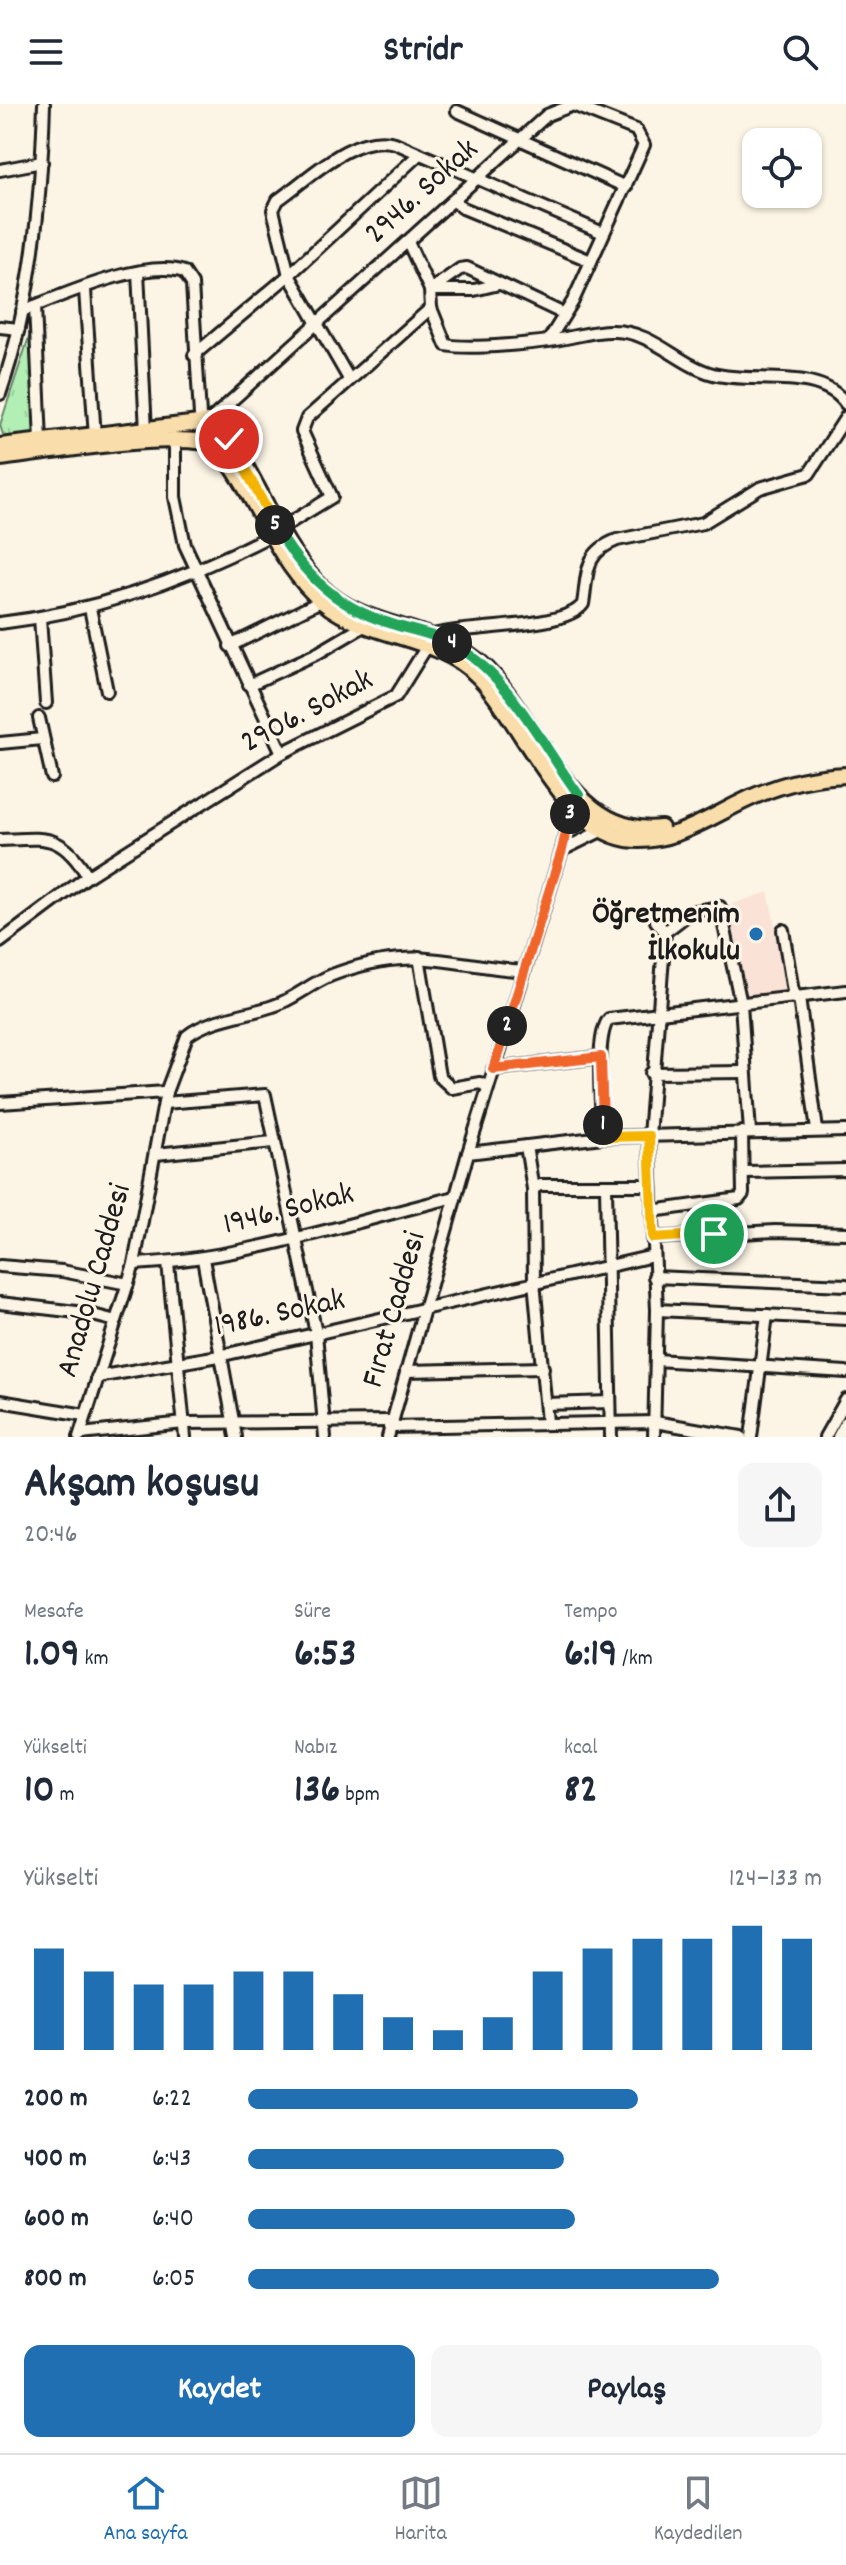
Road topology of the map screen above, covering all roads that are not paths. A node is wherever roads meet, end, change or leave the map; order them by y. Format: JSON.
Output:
{"nodes":[{"id":1,"x":44,"y":104,"type":"edge"},
{"id":2,"x":457,"y":111,"type":"dead end"},
{"id":3,"x":520,"y":141,"type":"junction"},
{"id":4,"x":417,"y":156,"type":"junction"},
{"id":5,"x":42,"y":162,"type":"junction"},
{"id":6,"x":0,"y":170,"type":"edge"},
{"id":7,"x":477,"y":181,"type":"junction"},
{"id":8,"x":626,"y":187,"type":"junction"},
{"id":9,"x":454,"y":201,"type":"junction"},
{"id":10,"x":603,"y":233,"type":"junction"},
{"id":11,"x":408,"y":242,"type":"junction"},
{"id":12,"x":591,"y":261,"type":"junction"},
{"id":13,"x":138,"y":272,"type":"junction"},
{"id":14,"x":289,"y":275,"type":"junction"},
{"id":15,"x":499,"y":284,"type":"junction"},
{"id":16,"x":85,"y":290,"type":"junction"},
{"id":17,"x":430,"y":290,"type":"junction"},
{"id":18,"x":35,"y":306,"type":"junction"},
{"id":19,"x":431,"y":308,"type":"junction"},
{"id":20,"x":22,"y":311,"type":"junction"},
{"id":21,"x":564,"y":314,"type":"junction"},
{"id":22,"x":316,"y":323,"type":"junction"},
{"id":23,"x":0,"y":327,"type":"edge"},
{"id":24,"x":19,"y":329,"type":"junction"},
{"id":25,"x":550,"y":338,"type":"junction"},
{"id":26,"x":194,"y":355,"type":"junction"},
{"id":27,"x":349,"y":379,"type":"junction"},
{"id":28,"x":0,"y":394,"type":"edge"},
{"id":29,"x":231,"y":402,"type":"junction"},
{"id":30,"x":846,"y":404,"type":"edge"},
{"id":31,"x":846,"y":417,"type":"edge"},
{"id":32,"x":213,"y":429,"type":"junction"},
{"id":33,"x":146,"y":431,"type":"junction"},
{"id":34,"x":95,"y":437,"type":"junction"},
{"id":35,"x":175,"y":439,"type":"junction"},
{"id":36,"x":41,"y":442,"type":"junction"},
{"id":37,"x":0,"y":446,"type":"edge"},
{"id":38,"x":0,"y":458,"type":"edge"},
{"id":39,"x":274,"y":533,"type":"junction"},
{"id":40,"x":195,"y":572,"type":"junction"},
{"id":41,"x":321,"y":601,"type":"junction"},
{"id":42,"x":90,"y":608,"type":"junction"},
{"id":43,"x":40,"y":618,"type":"junction"},
{"id":44,"x":0,"y":623,"type":"edge"},
{"id":45,"x":364,"y":626,"type":"junction"},
{"id":46,"x":430,"y":640,"type":"junction"},
{"id":47,"x":230,"y":646,"type":"junction"},
{"id":48,"x":249,"y":685,"type":"junction"},
{"id":49,"x":107,"y":691,"type":"dead end"},
{"id":50,"x":46,"y":703,"type":"dead end"},
{"id":51,"x":39,"y":718,"type":"dead end"},
{"id":52,"x":42,"y":739,"type":"junction"},
{"id":53,"x":0,"y":743,"type":"edge"},
{"id":54,"x":282,"y":753,"type":"junction"},
{"id":55,"x":846,"y":766,"type":"edge"},
{"id":56,"x":846,"y":775,"type":"edge"},
{"id":57,"x":52,"y":777,"type":"dead end"},
{"id":58,"x":574,"y":798,"type":"junction"},
{"id":59,"x":603,"y":830,"type":"junction"},
{"id":60,"x":0,"y":840,"type":"edge"},
{"id":61,"x":562,"y":850,"type":"junction"},
{"id":62,"x":88,"y":876,"type":"junction"},
{"id":63,"x":656,"y":921,"type":"dead end"},
{"id":64,"x":783,"y":930,"type":"dead end"},
{"id":65,"x":665,"y":932,"type":"junction"},
{"id":66,"x":0,"y":942,"type":"edge"},
{"id":67,"x":419,"y":957,"type":"junction"},
{"id":68,"x":524,"y":971,"type":"junction"},
{"id":69,"x":846,"y":991,"type":"edge"},
{"id":70,"x":796,"y":998,"type":"junction"},
{"id":71,"x":741,"y":1004,"type":"junction"},
{"id":72,"x":661,"y":1015,"type":"junction"},
{"id":73,"x":601,"y":1057,"type":"junction"},
{"id":74,"x":493,"y":1069,"type":"junction"},
{"id":75,"x":745,"y":1072,"type":"junction"},
{"id":76,"x":651,"y":1073,"type":"junction"},
{"id":77,"x":488,"y":1087,"type":"junction"},
{"id":78,"x":165,"y":1097,"type":"junction"},
{"id":79,"x":0,"y":1103,"type":"edge"},
{"id":80,"x":817,"y":1130,"type":"junction"},
{"id":81,"x":846,"y":1131,"type":"edge"},
{"id":82,"x":746,"y":1132,"type":"junction"},
{"id":83,"x":649,"y":1136,"type":"junction"},
{"id":84,"x":603,"y":1137,"type":"junction"},
{"id":85,"x":273,"y":1142,"type":"junction"},
{"id":86,"x":526,"y":1146,"type":"junction"},
{"id":87,"x":468,"y":1153,"type":"junction"},
{"id":88,"x":156,"y":1154,"type":"junction"},
{"id":89,"x":846,"y":1170,"type":"edge"},
{"id":90,"x":743,"y":1172,"type":"junction"},
{"id":91,"x":606,"y":1185,"type":"junction"},
{"id":92,"x":649,"y":1185,"type":"junction"},
{"id":93,"x":533,"y":1189,"type":"junction"},
{"id":94,"x":455,"y":1197,"type":"junction"},
{"id":95,"x":652,"y":1211,"type":"junction"},
{"id":96,"x":846,"y":1233,"type":"edge"},
{"id":97,"x":653,"y":1238,"type":"junction"},
{"id":98,"x":297,"y":1240,"type":"junction"},
{"id":99,"x":653,"y":1256,"type":"junction"},
{"id":100,"x":203,"y":1259,"type":"junction"},
{"id":101,"x":168,"y":1263,"type":"junction"},
{"id":102,"x":134,"y":1264,"type":"junction"},
{"id":103,"x":0,"y":1266,"type":"edge"},
{"id":104,"x":607,"y":1268,"type":"junction"},
{"id":105,"x":654,"y":1277,"type":"junction"},
{"id":106,"x":534,"y":1281,"type":"junction"},
{"id":107,"x":128,"y":1284,"type":"junction"},
{"id":108,"x":846,"y":1285,"type":"edge"},
{"id":109,"x":0,"y":1303,"type":"edge"},
{"id":110,"x":424,"y":1310,"type":"junction"},
{"id":111,"x":657,"y":1310,"type":"junction"},
{"id":112,"x":767,"y":1315,"type":"junction"},
{"id":113,"x":846,"y":1319,"type":"edge"},
{"id":114,"x":116,"y":1321,"type":"junction"},
{"id":115,"x":316,"y":1333,"type":"junction"},
{"id":116,"x":219,"y":1356,"type":"junction"},
{"id":117,"x":656,"y":1360,"type":"junction"},
{"id":118,"x":177,"y":1362,"type":"junction"},
{"id":119,"x":543,"y":1368,"type":"junction"},
{"id":120,"x":762,"y":1369,"type":"junction"},
{"id":121,"x":406,"y":1371,"type":"junction"},
{"id":122,"x":846,"y":1372,"type":"edge"},
{"id":123,"x":97,"y":1377,"type":"junction"},
{"id":124,"x":846,"y":1400,"type":"edge"},
{"id":125,"x":0,"y":1401,"type":"edge"},
{"id":126,"x":610,"y":1402,"type":"junction"},
{"id":127,"x":546,"y":1404,"type":"junction"},
{"id":128,"x":85,"y":1415,"type":"junction"},
{"id":129,"x":325,"y":1422,"type":"junction"},
{"id":130,"x":529,"y":1422,"type":"junction"},
{"id":131,"x":547,"y":1422,"type":"junction"},
{"id":132,"x":655,"y":1422,"type":"junction"},
{"id":133,"x":846,"y":1422,"type":"edge"},
{"id":134,"x":184,"y":1423,"type":"junction"},
{"id":135,"x":611,"y":1423,"type":"junction"},
{"id":136,"x":235,"y":1424,"type":"junction"},
{"id":137,"x":464,"y":1424,"type":"junction"},
{"id":138,"x":389,"y":1429,"type":"edge"},
{"id":139,"x":122,"y":1434,"type":"edge"},
{"id":140,"x":80,"y":1435,"type":"edge"},
{"id":141,"x":185,"y":1437,"type":"edge"},
{"id":142,"x":236,"y":1437,"type":"edge"},
{"id":143,"x":325,"y":1437,"type":"edge"},
{"id":144,"x":461,"y":1437,"type":"edge"},
{"id":145,"x":528,"y":1437,"type":"edge"},
{"id":146,"x":611,"y":1437,"type":"edge"},
{"id":147,"x":654,"y":1437,"type":"edge"},
{"id":148,"x":741,"y":1437,"type":"edge"},
{"id":149,"x":751,"y":1437,"type":"edge"},
{"id":150,"x":825,"y":1437,"type":"edge"},
{"id":151,"x":838,"y":1437,"type":"edge"}],
"edges":[{"from":1,"to":5,"type":"street"},
{"from":2,"to":3,"type":"street"},
{"from":3,"to":7,"type":"street","name":"2946. Sokak"},
{"from":3,"to":8,"type":"street"},
{"from":3,"to":8,"type":"street","name":"2946. Sokak"},
{"from":4,"to":7,"type":"street"},
{"from":4,"to":14,"type":"street"},
{"from":4,"to":14,"type":"street"},
{"from":5,"to":6,"type":"street"},
{"from":5,"to":20,"type":"street"},
{"from":7,"to":9,"type":"street","name":"2946. Sokak"},
{"from":7,"to":10,"type":"street"},
{"from":8,"to":10,"type":"street","name":"2946. Sokak"},
{"from":9,"to":11,"type":"street","name":"2946. Sokak"},
{"from":9,"to":12,"type":"street"},
{"from":10,"to":12,"type":"street","name":"2946. Sokak"},
{"from":11,"to":17,"type":"street"},
{"from":11,"to":22,"type":"street","name":"2946. Sokak"},
{"from":12,"to":21,"type":"street","name":"2946. Sokak"},
{"from":13,"to":16,"type":"street"},
{"from":13,"to":26,"type":"street"},
{"from":13,"to":33,"type":"street"},
{"from":14,"to":22,"type":"street"},
{"from":14,"to":26,"type":"street"},
{"from":15,"to":17,"type":"street"},
{"from":15,"to":17,"type":"street"},
{"from":15,"to":21,"type":"street"},
{"from":16,"to":18,"type":"street"},
{"from":16,"to":34,"type":"street"},
{"from":17,"to":19,"type":"street"},
{"from":18,"to":20,"type":"street"},
{"from":18,"to":36,"type":"street"},
{"from":19,"to":25,"type":"street"},
{"from":19,"to":27,"type":"street"},
{"from":20,"to":24,"type":"street"},
{"from":21,"to":25,"type":"street","name":"2946. Sokak"},
{"from":22,"to":27,"type":"street"},
{"from":22,"to":29,"type":"street","name":"2946. Sokak"},
{"from":23,"to":24,"type":"street"},
{"from":24,"to":28,"type":"street"},
{"from":25,"to":30,"type":"street"},
{"from":26,"to":32,"type":"street"},
{"from":27,"to":39,"type":"street"},
{"from":29,"to":32,"type":"street","name":"2946. Sokak"},
{"from":29,"to":32,"type":"street"},
{"from":31,"to":46,"type":"street"},
{"from":32,"to":33,"type":"main road"},
{"from":32,"to":35,"type":"main road"},
{"from":32,"to":39,"type":"main road"},
{"from":32,"to":39,"type":"main road"},
{"from":33,"to":34,"type":"main road"},
{"from":34,"to":36,"type":"main road"},
{"from":35,"to":38,"type":"main road"},
{"from":35,"to":40,"type":"street"},
{"from":36,"to":37,"type":"main road"},
{"from":39,"to":40,"type":"street"},
{"from":39,"to":41,"type":"main road"},
{"from":39,"to":46,"type":"main road"},
{"from":40,"to":42,"type":"street"},
{"from":40,"to":47,"type":"street"},
{"from":41,"to":45,"type":"main road"},
{"from":41,"to":47,"type":"street"},
{"from":42,"to":43,"type":"street"},
{"from":42,"to":49,"type":"street"},
{"from":43,"to":44,"type":"street"},
{"from":43,"to":50,"type":"street"},
{"from":45,"to":46,"type":"main road"},
{"from":45,"to":48,"type":"street"},
{"from":46,"to":54,"type":"street","name":"2906. Sokak"},
{"from":46,"to":58,"type":"main road"},
{"from":47,"to":48,"type":"street"},
{"from":48,"to":54,"type":"street"},
{"from":51,"to":52,"type":"street"},
{"from":52,"to":53,"type":"street"},
{"from":52,"to":57,"type":"street"},
{"from":54,"to":62,"type":"street","name":"2906. Sokak"},
{"from":55,"to":58,"type":"main road"},
{"from":56,"to":59,"type":"main road"},
{"from":58,"to":59,"type":"main road"},
{"from":58,"to":61,"type":"street","name":"Fırat Caddesi"},
{"from":59,"to":61,"type":"street"},
{"from":60,"to":62,"type":"street"},
{"from":61,"to":68,"type":"street","name":"Fırat Caddesi"},
{"from":62,"to":66,"type":"street","name":"2906. Sokak"},
{"from":63,"to":65,"type":"street"},
{"from":64,"to":70,"type":"street"},
{"from":65,"to":71,"type":"street"},
{"from":65,"to":72,"type":"street"},
{"from":67,"to":68,"type":"street","name":"Anadolu Caddesi"},
{"from":67,"to":77,"type":"street"},
{"from":67,"to":78,"type":"street","name":"Anadolu Caddesi"},
{"from":68,"to":74,"type":"street","name":"Fırat Caddesi"},
{"from":69,"to":70,"type":"street"},
{"from":70,"to":71,"type":"street"},
{"from":70,"to":80,"type":"street"},
{"from":71,"to":72,"type":"street"},
{"from":71,"to":75,"type":"street"},
{"from":72,"to":73,"type":"street"},
{"from":72,"to":76,"type":"street"},
{"from":73,"to":74,"type":"street"},
{"from":73,"to":84,"type":"street"},
{"from":74,"to":77,"type":"street","name":"Fırat Caddesi"},
{"from":75,"to":76,"type":"street"},
{"from":75,"to":82,"type":"street"},
{"from":76,"to":83,"type":"street"},
{"from":77,"to":87,"type":"street","name":"Fırat Caddesi"},
{"from":78,"to":79,"type":"street"},
{"from":78,"to":85,"type":"street"},
{"from":78,"to":88,"type":"street","name":"Anadolu Caddesi"},
{"from":80,"to":81,"type":"street"},
{"from":80,"to":82,"type":"street"},
{"from":82,"to":83,"type":"street"},
{"from":82,"to":90,"type":"street"},
{"from":83,"to":84,"type":"street"},
{"from":83,"to":92,"type":"street"},
{"from":84,"to":86,"type":"street"},
{"from":85,"to":88,"type":"street"},
{"from":85,"to":98,"type":"street"},
{"from":86,"to":87,"type":"street"},
{"from":86,"to":93,"type":"street"},
{"from":87,"to":94,"type":"street","name":"Fırat Caddesi"},
{"from":88,"to":102,"type":"street","name":"Anadolu Caddesi"},
{"from":89,"to":90,"type":"street"},
{"from":90,"to":95,"type":"street"},
{"from":91,"to":92,"type":"street"},
{"from":91,"to":93,"type":"street"},
{"from":91,"to":104,"type":"street"},
{"from":92,"to":95,"type":"street"},
{"from":93,"to":106,"type":"street"},
{"from":94,"to":98,"type":"street","name":"1946. Sokak"},
{"from":94,"to":110,"type":"street","name":"Fırat Caddesi"},
{"from":95,"to":97,"type":"street"},
{"from":96,"to":97,"type":"street"},
{"from":97,"to":99,"type":"street"},
{"from":98,"to":100,"type":"street","name":"1946. Sokak"},
{"from":98,"to":115,"type":"street"},
{"from":99,"to":104,"type":"street","name":"1986. Sokak"},
{"from":99,"to":105,"type":"street"},
{"from":100,"to":101,"type":"street","name":"1946. Sokak"},
{"from":100,"to":116,"type":"street"},
{"from":101,"to":102,"type":"street","name":"1946. Sokak"},
{"from":101,"to":118,"type":"street"},
{"from":102,"to":107,"type":"street","name":"Anadolu Caddesi"},
{"from":103,"to":107,"type":"street"},
{"from":104,"to":106,"type":"street","name":"1986. Sokak"},
{"from":104,"to":126,"type":"street"},
{"from":105,"to":108,"type":"street"},
{"from":105,"to":111,"type":"street"},
{"from":106,"to":110,"type":"street","name":"1986. Sokak"},
{"from":106,"to":119,"type":"street"},
{"from":107,"to":114,"type":"street","name":"Anadolu Caddesi"},
{"from":109,"to":114,"type":"street"},
{"from":110,"to":115,"type":"street","name":"1986. Sokak"},
{"from":110,"to":121,"type":"street","name":"Fırat Caddesi"},
{"from":111,"to":112,"type":"street"},
{"from":111,"to":117,"type":"street"},
{"from":112,"to":113,"type":"street"},
{"from":112,"to":120,"type":"street"},
{"from":114,"to":123,"type":"street","name":"Anadolu Caddesi"},
{"from":115,"to":116,"type":"street","name":"1986. Sokak"},
{"from":115,"to":129,"type":"street"},
{"from":116,"to":118,"type":"street","name":"1986. Sokak"},
{"from":116,"to":136,"type":"street"},
{"from":117,"to":120,"type":"street"},
{"from":117,"to":132,"type":"street"},
{"from":118,"to":123,"type":"street","name":"1986. Sokak"},
{"from":118,"to":134,"type":"street"},
{"from":119,"to":121,"type":"street"},
{"from":119,"to":127,"type":"street"},
{"from":120,"to":122,"type":"street"},
{"from":120,"to":149,"type":"street"},
{"from":121,"to":138,"type":"street","name":"Fırat Caddesi"},
{"from":123,"to":128,"type":"street","name":"Anadolu Caddesi"},
{"from":124,"to":150,"type":"street"},
{"from":125,"to":128,"type":"street"},
{"from":126,"to":127,"type":"street"},
{"from":126,"to":135,"type":"street"},
{"from":127,"to":131,"type":"street"},
{"from":128,"to":140,"type":"street","name":"Anadolu Caddesi"},
{"from":129,"to":136,"type":"street"},
{"from":129,"to":138,"type":"street"},
{"from":129,"to":143,"type":"street"},
{"from":130,"to":131,"type":"street"},
{"from":130,"to":137,"type":"street"},
{"from":130,"to":145,"type":"street"},
{"from":131,"to":135,"type":"street"},
{"from":132,"to":135,"type":"street"},
{"from":132,"to":147,"type":"street"},
{"from":132,"to":148,"type":"street"},
{"from":133,"to":151,"type":"street"},
{"from":134,"to":136,"type":"street"},
{"from":134,"to":139,"type":"street"},
{"from":134,"to":141,"type":"street"},
{"from":135,"to":146,"type":"street"},
{"from":136,"to":142,"type":"street"},
{"from":137,"to":138,"type":"street"},
{"from":137,"to":144,"type":"street"},
{"from":139,"to":140,"type":"street"}]}
